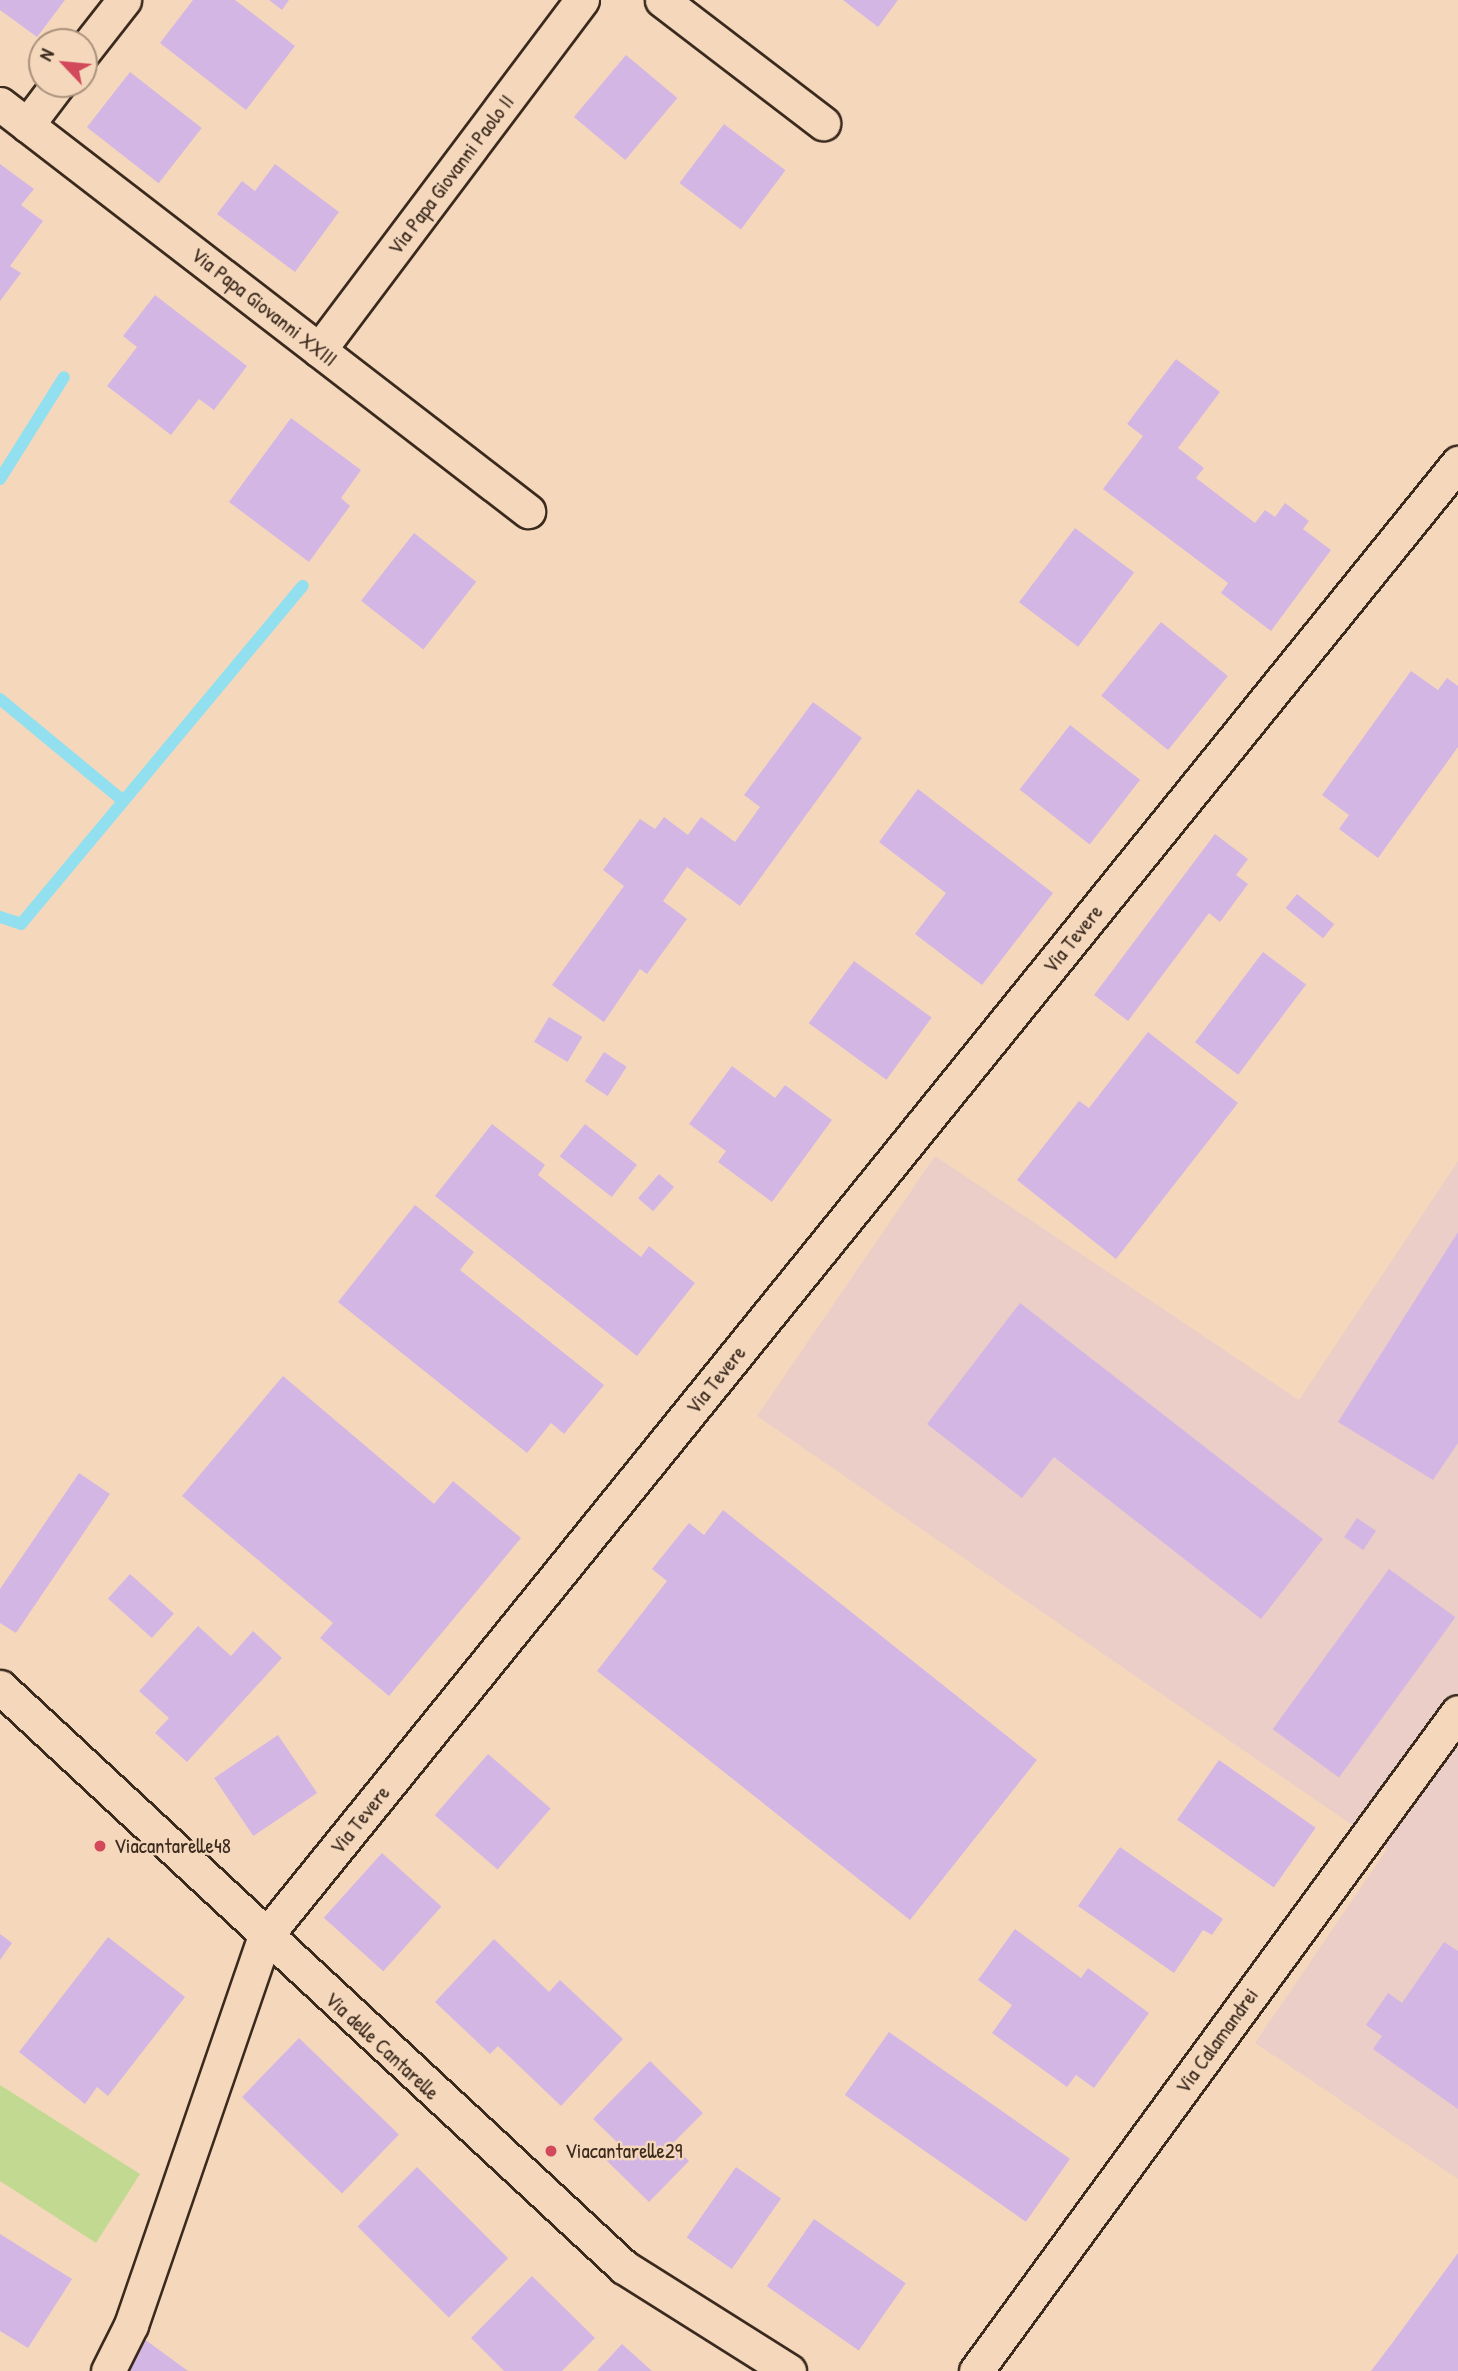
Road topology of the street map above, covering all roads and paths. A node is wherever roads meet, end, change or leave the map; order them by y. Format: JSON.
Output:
{"nodes":[{"id":1,"x":124,"y":0,"type":"edge"},
{"id":2,"x":582,"y":0,"type":"edge"},
{"id":3,"x":662,"y":0,"type":"edge"},
{"id":4,"x":98,"y":33,"type":"edge"},
{"id":5,"x":47,"y":98,"type":"edge"},
{"id":6,"x":0,"y":104,"type":"edge"},
{"id":7,"x":823,"y":123,"type":"dead end"},
{"id":8,"x":27,"y":125,"type":"junction"},
{"id":9,"x":319,"y":350,"type":"junction"},
{"id":10,"x":1458,"y":463,"type":"edge"},
{"id":11,"x":528,"y":510,"type":"dead end"},
{"id":12,"x":0,"y":1687,"type":"edge"},
{"id":13,"x":1458,"y":1712,"type":"edge"},
{"id":14,"x":264,"y":1938,"type":"junction"},
{"id":15,"x":108,"y":2371,"type":"edge"},
{"id":16,"x":789,"y":2371,"type":"edge"},
{"id":17,"x":976,"y":2371,"type":"edge"}],
"edges":[{"from":1,"to":4,"type":"street"},
{"from":2,"to":9,"type":"street","name":"Via Papa Giovanni Paolo II"},
{"from":3,"to":7,"type":"street"},
{"from":5,"to":8,"type":"street"},
{"from":6,"to":8,"type":"street","name":"Via Papa Giovanni XXIII"},
{"from":8,"to":9,"type":"street","name":"Via Papa Giovanni XXIII"},
{"from":9,"to":11,"type":"street","name":"Via Papa Giovanni XXIII"},
{"from":10,"to":14,"type":"street","name":"Via Tevere"},
{"from":12,"to":14,"type":"street","name":"Via delle Cantarelle"},
{"from":13,"to":17,"type":"street","name":"Via Calamandrei"},
{"from":14,"to":15,"type":"street","name":"Via Tevere"},
{"from":14,"to":16,"type":"street","name":"Via delle Cantarelle"}]}
